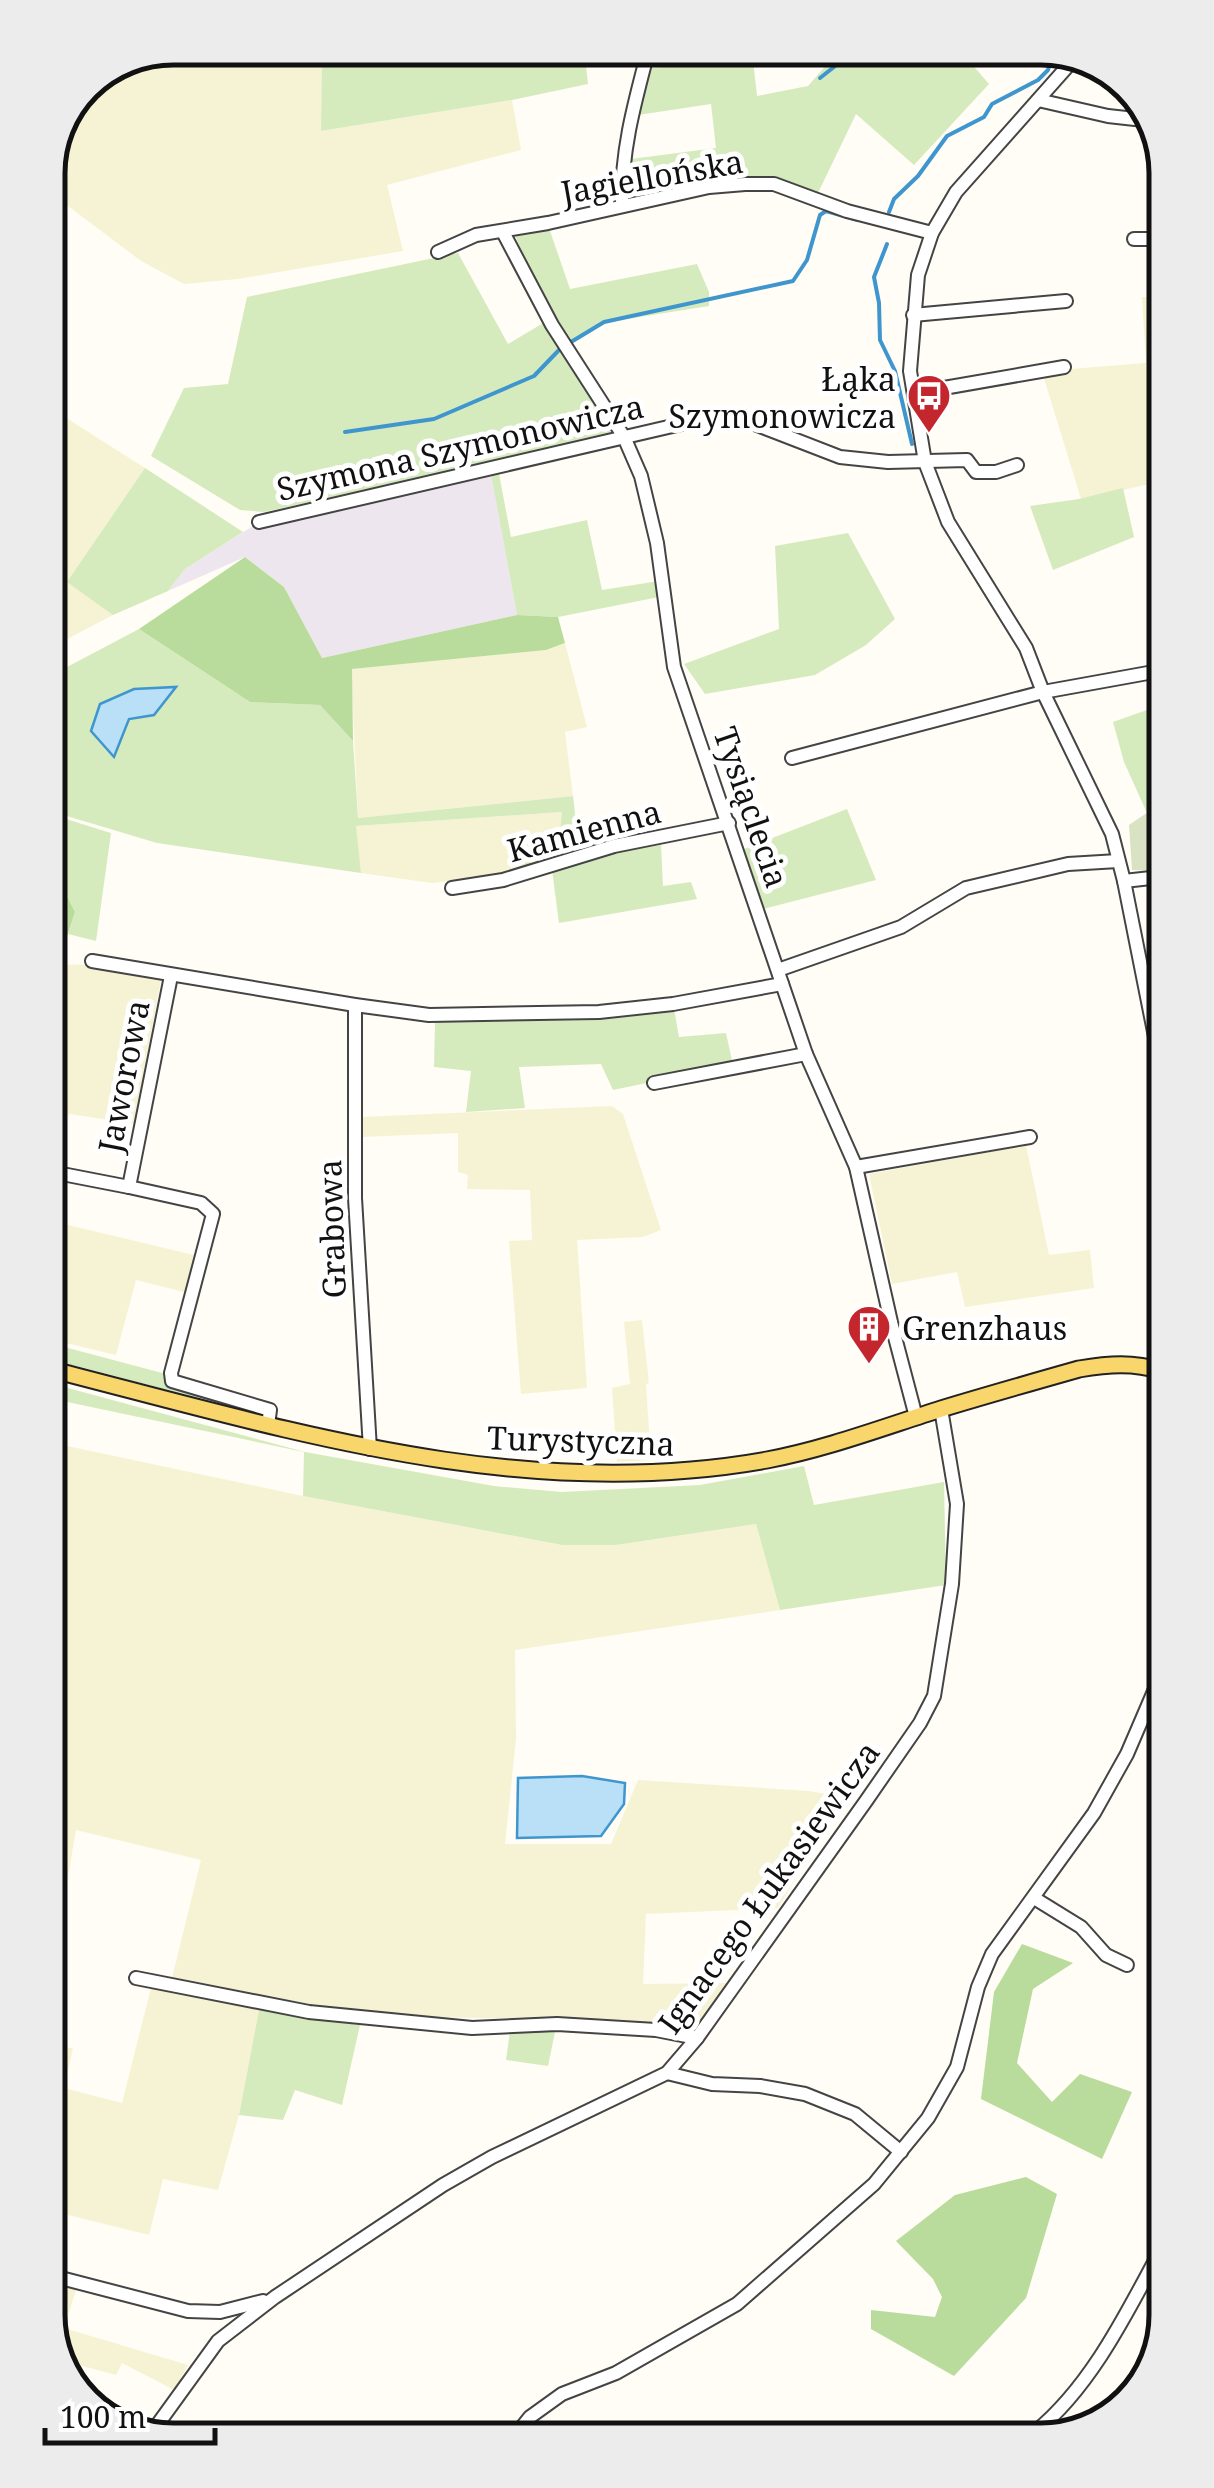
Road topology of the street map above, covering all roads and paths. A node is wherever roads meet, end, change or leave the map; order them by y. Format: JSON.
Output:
{"nodes":[{"id":1,"x":645,"y":65,"type":"edge"},
{"id":2,"x":1067,"y":68,"type":"edge"},
{"id":3,"x":1038,"y":100,"type":"junction"},
{"id":4,"x":1134,"y":119,"type":"edge"},
{"id":5,"x":622,"y":206,"type":"junction"},
{"id":6,"x":504,"y":232,"type":"junction"},
{"id":7,"x":932,"y":234,"type":"junction"},
{"id":8,"x":1149,"y":238,"type":"edge"},
{"id":9,"x":1134,"y":239,"type":"dead end"},
{"id":10,"x":438,"y":252,"type":"dead end"},
{"id":11,"x":1066,"y":301,"type":"dead end"},
{"id":12,"x":913,"y":315,"type":"junction"},
{"id":13,"x":1064,"y":367,"type":"dead end"},
{"id":14,"x":915,"y":393,"type":"junction"},
{"id":15,"x":624,"y":437,"type":"junction"},
{"id":16,"x":925,"y":462,"type":"junction"},
{"id":17,"x":1017,"y":465,"type":"dead end"},
{"id":18,"x":259,"y":522,"type":"dead end"},
{"id":19,"x":1149,"y":673,"type":"edge"},
{"id":20,"x":1043,"y":692,"type":"junction"},
{"id":21,"x":792,"y":758,"type":"dead end"},
{"id":22,"x":730,"y":823,"type":"junction"},
{"id":23,"x":1118,"y":861,"type":"junction"},
{"id":24,"x":1149,"y":878,"type":"edge"},
{"id":25,"x":1124,"y":880,"type":"junction"},
{"id":26,"x":452,"y":888,"type":"dead end"},
{"id":27,"x":92,"y":961,"type":"dead end"},
{"id":28,"x":172,"y":976,"type":"junction"},
{"id":29,"x":780,"y":977,"type":"junction"},
{"id":30,"x":354,"y":1006,"type":"junction"},
{"id":31,"x":1149,"y":1006,"type":"edge"},
{"id":32,"x":806,"y":1054,"type":"junction"},
{"id":33,"x":654,"y":1083,"type":"dead end"},
{"id":34,"x":1030,"y":1137,"type":"dead end"},
{"id":35,"x":856,"y":1167,"type":"junction"},
{"id":36,"x":65,"y":1175,"type":"edge"},
{"id":37,"x":129,"y":1188,"type":"junction"},
{"id":38,"x":1149,"y":1367,"type":"edge"},
{"id":39,"x":65,"y":1373,"type":"edge"},
{"id":40,"x":941,"y":1409,"type":"junction"},
{"id":41,"x":916,"y":1418,"type":"junction"},
{"id":42,"x":268,"y":1425,"type":"junction"},
{"id":43,"x":370,"y":1449,"type":"junction"},
{"id":44,"x":1149,"y":1704,"type":"edge"},
{"id":45,"x":1034,"y":1898,"type":"junction"},
{"id":46,"x":1127,"y":1965,"type":"dead end"},
{"id":47,"x":136,"y":1978,"type":"dead end"},
{"id":48,"x":697,"y":2038,"type":"junction"},
{"id":49,"x":666,"y":2073,"type":"junction"},
{"id":50,"x":901,"y":2152,"type":"junction"},
{"id":51,"x":1149,"y":2271,"type":"edge"},
{"id":52,"x":65,"y":2279,"type":"edge"},
{"id":53,"x":275,"y":2297,"type":"junction"},
{"id":54,"x":159,"y":2422,"type":"edge"},
{"id":55,"x":526,"y":2423,"type":"edge"},
{"id":56,"x":1045,"y":2423,"type":"edge"}],
"edges":[{"from":1,"to":5,"type":"street"},
{"from":2,"to":3,"type":"street"},
{"from":3,"to":4,"type":"street"},
{"from":3,"to":7,"type":"street"},
{"from":5,"to":6,"type":"street","name":"Jagiellońska"},
{"from":5,"to":7,"type":"street","name":"Jagiellońska"},
{"from":6,"to":10,"type":"street","name":"Jagiellońska"},
{"from":6,"to":15,"type":"street","name":"Tysiąclecia"},
{"from":7,"to":12,"type":"street"},
{"from":8,"to":9,"type":"street"},
{"from":11,"to":12,"type":"street"},
{"from":12,"to":14,"type":"street"},
{"from":13,"to":14,"type":"street"},
{"from":14,"to":16,"type":"street"},
{"from":15,"to":16,"type":"street","name":"Szymona Szymonowicza"},
{"from":15,"to":18,"type":"street","name":"Szymona Szymonowicza"},
{"from":15,"to":22,"type":"street","name":"Tysiąclecia"},
{"from":16,"to":17,"type":"street","name":"Szymona Szymonowicza"},
{"from":16,"to":20,"type":"street"},
{"from":19,"to":20,"type":"street"},
{"from":20,"to":21,"type":"street"},
{"from":20,"to":23,"type":"street"},
{"from":22,"to":26,"type":"street","name":"Kamienna"},
{"from":22,"to":29,"type":"street","name":"Tysiąclecia"},
{"from":23,"to":25,"type":"street"},
{"from":23,"to":29,"type":"street"},
{"from":24,"to":25,"type":"street"},
{"from":25,"to":31,"type":"street"},
{"from":27,"to":28,"type":"street"},
{"from":28,"to":30,"type":"street"},
{"from":28,"to":37,"type":"street","name":"Jaworowa"},
{"from":29,"to":30,"type":"street"},
{"from":29,"to":32,"type":"street","name":"Tysiąclecia"},
{"from":30,"to":43,"type":"street","name":"Grabowa"},
{"from":32,"to":33,"type":"street"},
{"from":32,"to":35,"type":"street","name":"Tysiąclecia"},
{"from":34,"to":35,"type":"street"},
{"from":35,"to":41,"type":"street","name":"Tysiąclecia"},
{"from":36,"to":37,"type":"street","name":"Jaworowa"},
{"from":37,"to":42,"type":"street","name":"Jaworowa"},
{"from":38,"to":40,"type":"main road","name":"Turystyczna"},
{"from":39,"to":42,"type":"main road","name":"Turystyczna"},
{"from":40,"to":41,"type":"main road","name":"Turystyczna"},
{"from":40,"to":48,"type":"street","name":"Ignacego Łukasiewicza"},
{"from":41,"to":43,"type":"main road","name":"Turystyczna"},
{"from":42,"to":43,"type":"main road","name":"Turystyczna"},
{"from":44,"to":45,"type":"street"},
{"from":45,"to":46,"type":"street"},
{"from":45,"to":50,"type":"street"},
{"from":47,"to":48,"type":"street"},
{"from":48,"to":49,"type":"street","name":"Ignacego Łukasiewicza"},
{"from":49,"to":50,"type":"street"},
{"from":49,"to":53,"type":"street","name":"Ignacego Łukasiewicza"},
{"from":50,"to":55,"type":"street"},
{"from":51,"to":56,"type":"street"},
{"from":52,"to":53,"type":"street","name":"Ignacego Łukasiewicza"},
{"from":53,"to":54,"type":"street","name":"Ignacego Łukasiewicza"}]}
